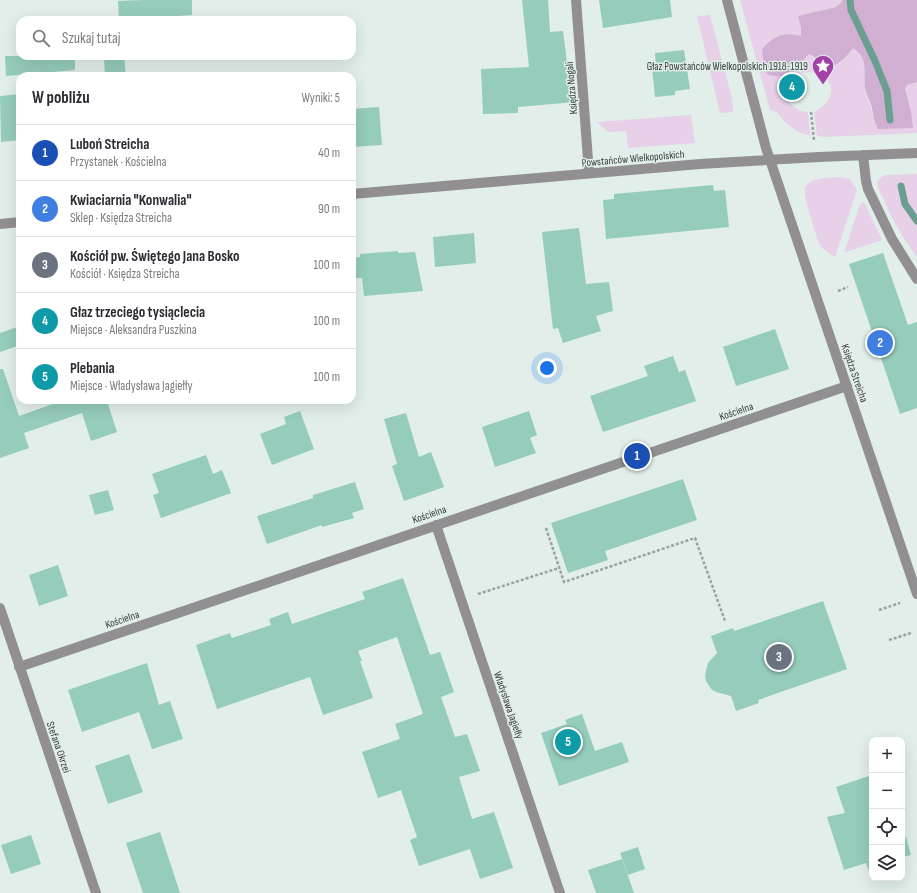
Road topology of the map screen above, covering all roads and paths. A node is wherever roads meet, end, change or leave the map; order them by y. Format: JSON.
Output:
{"nodes":[{"id":1,"x":576,"y":0,"type":"edge"},
{"id":2,"x":727,"y":0,"type":"edge"},
{"id":3,"x":811,"y":112,"type":"dead end"},
{"id":4,"x":814,"y":141,"type":"dead end"},
{"id":5,"x":917,"y":153,"type":"edge"},
{"id":6,"x":863,"y":155,"type":"junction"},
{"id":7,"x":770,"y":160,"type":"junction"},
{"id":8,"x":589,"y":173,"type":"junction"},
{"id":9,"x":356,"y":194,"type":"edge"},
{"id":10,"x":16,"y":222,"type":"edge"},
{"id":11,"x":0,"y":224,"type":"edge"},
{"id":12,"x":917,"y":279,"type":"edge"},
{"id":13,"x":848,"y":287,"type":"dead end"},
{"id":14,"x":838,"y":291,"type":"dead end"},
{"id":15,"x":847,"y":386,"type":"junction"},
{"id":16,"x":436,"y":525,"type":"junction"},
{"id":17,"x":546,"y":528,"type":"dead end"},
{"id":18,"x":559,"y":568,"type":"junction"},
{"id":19,"x":917,"y":594,"type":"edge"},
{"id":20,"x":475,"y":595,"type":"dead end"},
{"id":21,"x":900,"y":604,"type":"dead end"},
{"id":22,"x":0,"y":608,"type":"edge"},
{"id":23,"x":879,"y":610,"type":"dead end"},
{"id":24,"x":725,"y":621,"type":"dead end"},
{"id":25,"x":911,"y":633,"type":"dead end"},
{"id":26,"x":889,"y":640,"type":"dead end"},
{"id":27,"x":20,"y":667,"type":"junction"},
{"id":28,"x":96,"y":893,"type":"edge"},
{"id":29,"x":560,"y":893,"type":"edge"}],
"edges":[{"from":1,"to":8,"type":"street","name":"Księdza Nogali"},
{"from":2,"to":7,"type":"street","name":"Księdza Streicha"},
{"from":3,"to":4,"type":"path"},
{"from":5,"to":6,"type":"street","name":"Powstańców Wielkopolskich"},
{"from":6,"to":7,"type":"street","name":"Powstańców Wielkopolskich"},
{"from":6,"to":12,"type":"street"},
{"from":7,"to":8,"type":"street","name":"Powstańców Wielkopolskich"},
{"from":7,"to":15,"type":"street","name":"Księdza Streicha"},
{"from":8,"to":9,"type":"street","name":"Powstańców Wielkopolskich"},
{"from":10,"to":11,"type":"street"},
{"from":13,"to":14,"type":"path"},
{"from":15,"to":16,"type":"street","name":"Kościelna"},
{"from":15,"to":19,"type":"street","name":"Księdza Streicha"},
{"from":16,"to":27,"type":"street","name":"Kościelna"},
{"from":16,"to":29,"type":"street","name":"Władysława Jagiełły"},
{"from":17,"to":18,"type":"path"},
{"from":18,"to":20,"type":"path"},
{"from":18,"to":24,"type":"path"},
{"from":21,"to":23,"type":"path"},
{"from":22,"to":27,"type":"street","name":"Stefana Okrzei"},
{"from":25,"to":26,"type":"path"},
{"from":27,"to":28,"type":"street","name":"Stefana Okrzei"}]}
